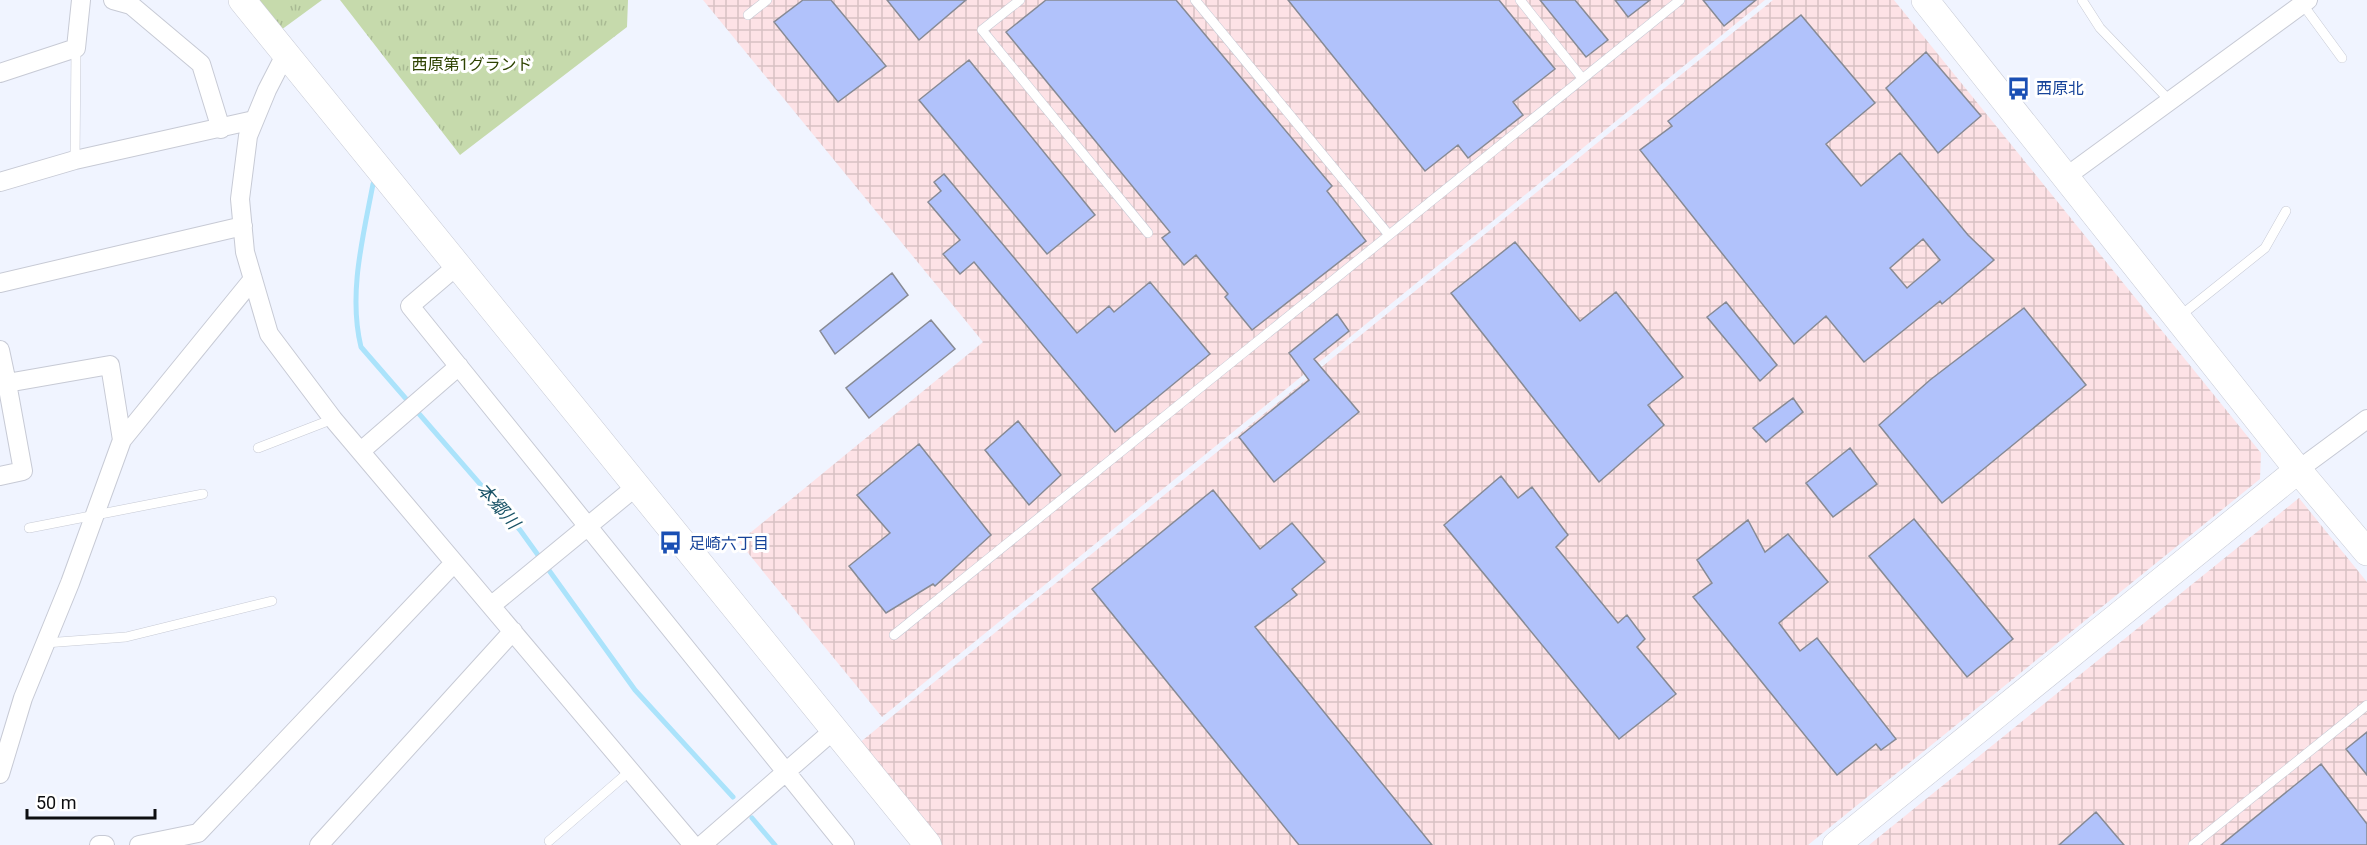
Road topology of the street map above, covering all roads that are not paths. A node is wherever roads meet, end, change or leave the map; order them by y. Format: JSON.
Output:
{"nodes":[{"id":1,"x":81,"y":0,"type":"edge"},
{"id":2,"x":113,"y":0,"type":"edge"},
{"id":3,"x":242,"y":0,"type":"edge"},
{"id":4,"x":766,"y":0,"type":"edge"},
{"id":5,"x":1020,"y":0,"type":"edge"},
{"id":6,"x":1195,"y":0,"type":"edge"},
{"id":7,"x":1520,"y":0,"type":"edge"},
{"id":8,"x":1680,"y":0,"type":"edge"},
{"id":9,"x":1925,"y":0,"type":"edge"},
{"id":10,"x":2082,"y":0,"type":"edge"},
{"id":11,"x":2303,"y":1,"type":"edge"},
{"id":12,"x":747,"y":15,"type":"dead end"},
{"id":13,"x":76,"y":48,"type":"junction"},
{"id":14,"x":285,"y":55,"type":"junction"},
{"id":15,"x":2342,"y":58,"type":"dead end"},
{"id":16,"x":0,"y":73,"type":"edge"},
{"id":17,"x":1582,"y":78,"type":"junction"},
{"id":18,"x":2171,"y":102,"type":"junction"},
{"id":19,"x":254,"y":120,"type":"junction"},
{"id":20,"x":221,"y":129,"type":"junction"},
{"id":21,"x":75,"y":160,"type":"junction"},
{"id":22,"x":2067,"y":176,"type":"junction"},
{"id":23,"x":0,"y":182,"type":"edge"},
{"id":24,"x":2286,"y":211,"type":"dead end"},
{"id":25,"x":243,"y":226,"type":"junction"},
{"id":26,"x":1148,"y":233,"type":"dead end"},
{"id":27,"x":1389,"y":235,"type":"junction"},
{"id":28,"x":458,"y":265,"type":"junction"},
{"id":29,"x":253,"y":279,"type":"junction"},
{"id":30,"x":0,"y":283,"type":"edge"},
{"id":31,"x":2178,"y":318,"type":"junction"},
{"id":32,"x":0,"y":350,"type":"edge"},
{"id":33,"x":459,"y":366,"type":"junction"},
{"id":34,"x":7,"y":383,"type":"junction"},
{"id":35,"x":333,"y":419,"type":"junction"},
{"id":36,"x":2367,"y":419,"type":"edge"},
{"id":37,"x":122,"y":440,"type":"junction"},
{"id":38,"x":258,"y":448,"type":"dead end"},
{"id":39,"x":361,"y":451,"type":"junction"},
{"id":40,"x":2298,"y":470,"type":"junction"},
{"id":41,"x":0,"y":476,"type":"edge"},
{"id":42,"x":638,"y":486,"type":"junction"},
{"id":43,"x":203,"y":494,"type":"dead end"},
{"id":44,"x":94,"y":517,"type":"junction"},
{"id":45,"x":588,"y":527,"type":"junction"},
{"id":46,"x":29,"y":528,"type":"dead end"},
{"id":47,"x":2367,"y":552,"type":"edge"},
{"id":48,"x":454,"y":563,"type":"junction"},
{"id":49,"x":272,"y":601,"type":"dead end"},
{"id":50,"x":492,"y":605,"type":"junction"},
{"id":51,"x":513,"y":631,"type":"junction"},
{"id":52,"x":894,"y":635,"type":"dead end"},
{"id":53,"x":45,"y":644,"type":"junction"},
{"id":54,"x":2367,"y":705,"type":"edge"},
{"id":55,"x":835,"y":729,"type":"junction"},
{"id":56,"x":631,"y":770,"type":"junction"},
{"id":57,"x":787,"y":771,"type":"junction"},
{"id":58,"x":0,"y":774,"type":"edge"},
{"id":59,"x":205,"y":839,"type":"edge"},
{"id":60,"x":549,"y":841,"type":"dead end"},
{"id":61,"x":99,"y":845,"type":"edge"},
{"id":62,"x":105,"y":845,"type":"edge"},
{"id":63,"x":139,"y":845,"type":"edge"},
{"id":64,"x":319,"y":845,"type":"edge"},
{"id":65,"x":693,"y":845,"type":"edge"},
{"id":66,"x":702,"y":845,"type":"edge"},
{"id":67,"x":845,"y":845,"type":"edge"},
{"id":68,"x":928,"y":845,"type":"edge"},
{"id":69,"x":1836,"y":845,"type":"edge"},
{"id":70,"x":2193,"y":845,"type":"edge"}],
"edges":[{"from":1,"to":13,"type":"street"},
{"from":2,"to":20,"type":"street"},
{"from":3,"to":14,"type":"street"},
{"from":4,"to":12,"type":"lane"},
{"from":5,"to":26,"type":"lane"},
{"from":6,"to":27,"type":"lane"},
{"from":7,"to":17,"type":"lane"},
{"from":8,"to":17,"type":"lane"},
{"from":9,"to":22,"type":"street"},
{"from":10,"to":18,"type":"lane"},
{"from":11,"to":15,"type":"lane"},
{"from":11,"to":18,"type":"street"},
{"from":13,"to":16,"type":"street"},
{"from":13,"to":21,"type":"lane"},
{"from":14,"to":19,"type":"street"},
{"from":14,"to":28,"type":"street"},
{"from":17,"to":27,"type":"lane"},
{"from":18,"to":22,"type":"street"},
{"from":19,"to":20,"type":"street"},
{"from":19,"to":25,"type":"street"},
{"from":20,"to":21,"type":"street"},
{"from":21,"to":23,"type":"street"},
{"from":22,"to":31,"type":"street"},
{"from":24,"to":31,"type":"lane"},
{"from":25,"to":29,"type":"street"},
{"from":25,"to":30,"type":"street"},
{"from":27,"to":52,"type":"lane"},
{"from":28,"to":33,"type":"street"},
{"from":28,"to":42,"type":"street"},
{"from":29,"to":35,"type":"street"},
{"from":29,"to":37,"type":"street"},
{"from":31,"to":40,"type":"street"},
{"from":32,"to":34,"type":"street"},
{"from":33,"to":39,"type":"street"},
{"from":33,"to":45,"type":"street"},
{"from":34,"to":37,"type":"street"},
{"from":34,"to":41,"type":"street"},
{"from":35,"to":38,"type":"lane"},
{"from":35,"to":39,"type":"street"},
{"from":36,"to":40,"type":"street"},
{"from":37,"to":44,"type":"street"},
{"from":39,"to":48,"type":"street"},
{"from":40,"to":47,"type":"street"},
{"from":40,"to":69,"type":"street"},
{"from":42,"to":45,"type":"street"},
{"from":42,"to":55,"type":"street"},
{"from":43,"to":44,"type":"lane"},
{"from":44,"to":46,"type":"lane"},
{"from":44,"to":53,"type":"street"},
{"from":45,"to":50,"type":"street"},
{"from":45,"to":57,"type":"street"},
{"from":48,"to":50,"type":"street"},
{"from":48,"to":59,"type":"street"},
{"from":49,"to":53,"type":"lane"},
{"from":50,"to":51,"type":"street"},
{"from":51,"to":56,"type":"street"},
{"from":51,"to":64,"type":"street"},
{"from":53,"to":58,"type":"street"},
{"from":54,"to":70,"type":"lane"},
{"from":55,"to":57,"type":"street"},
{"from":55,"to":68,"type":"street"},
{"from":56,"to":60,"type":"lane"},
{"from":56,"to":65,"type":"street"},
{"from":57,"to":66,"type":"street"},
{"from":57,"to":67,"type":"street"},
{"from":59,"to":63,"type":"street"},
{"from":61,"to":62,"type":"street"}]}
